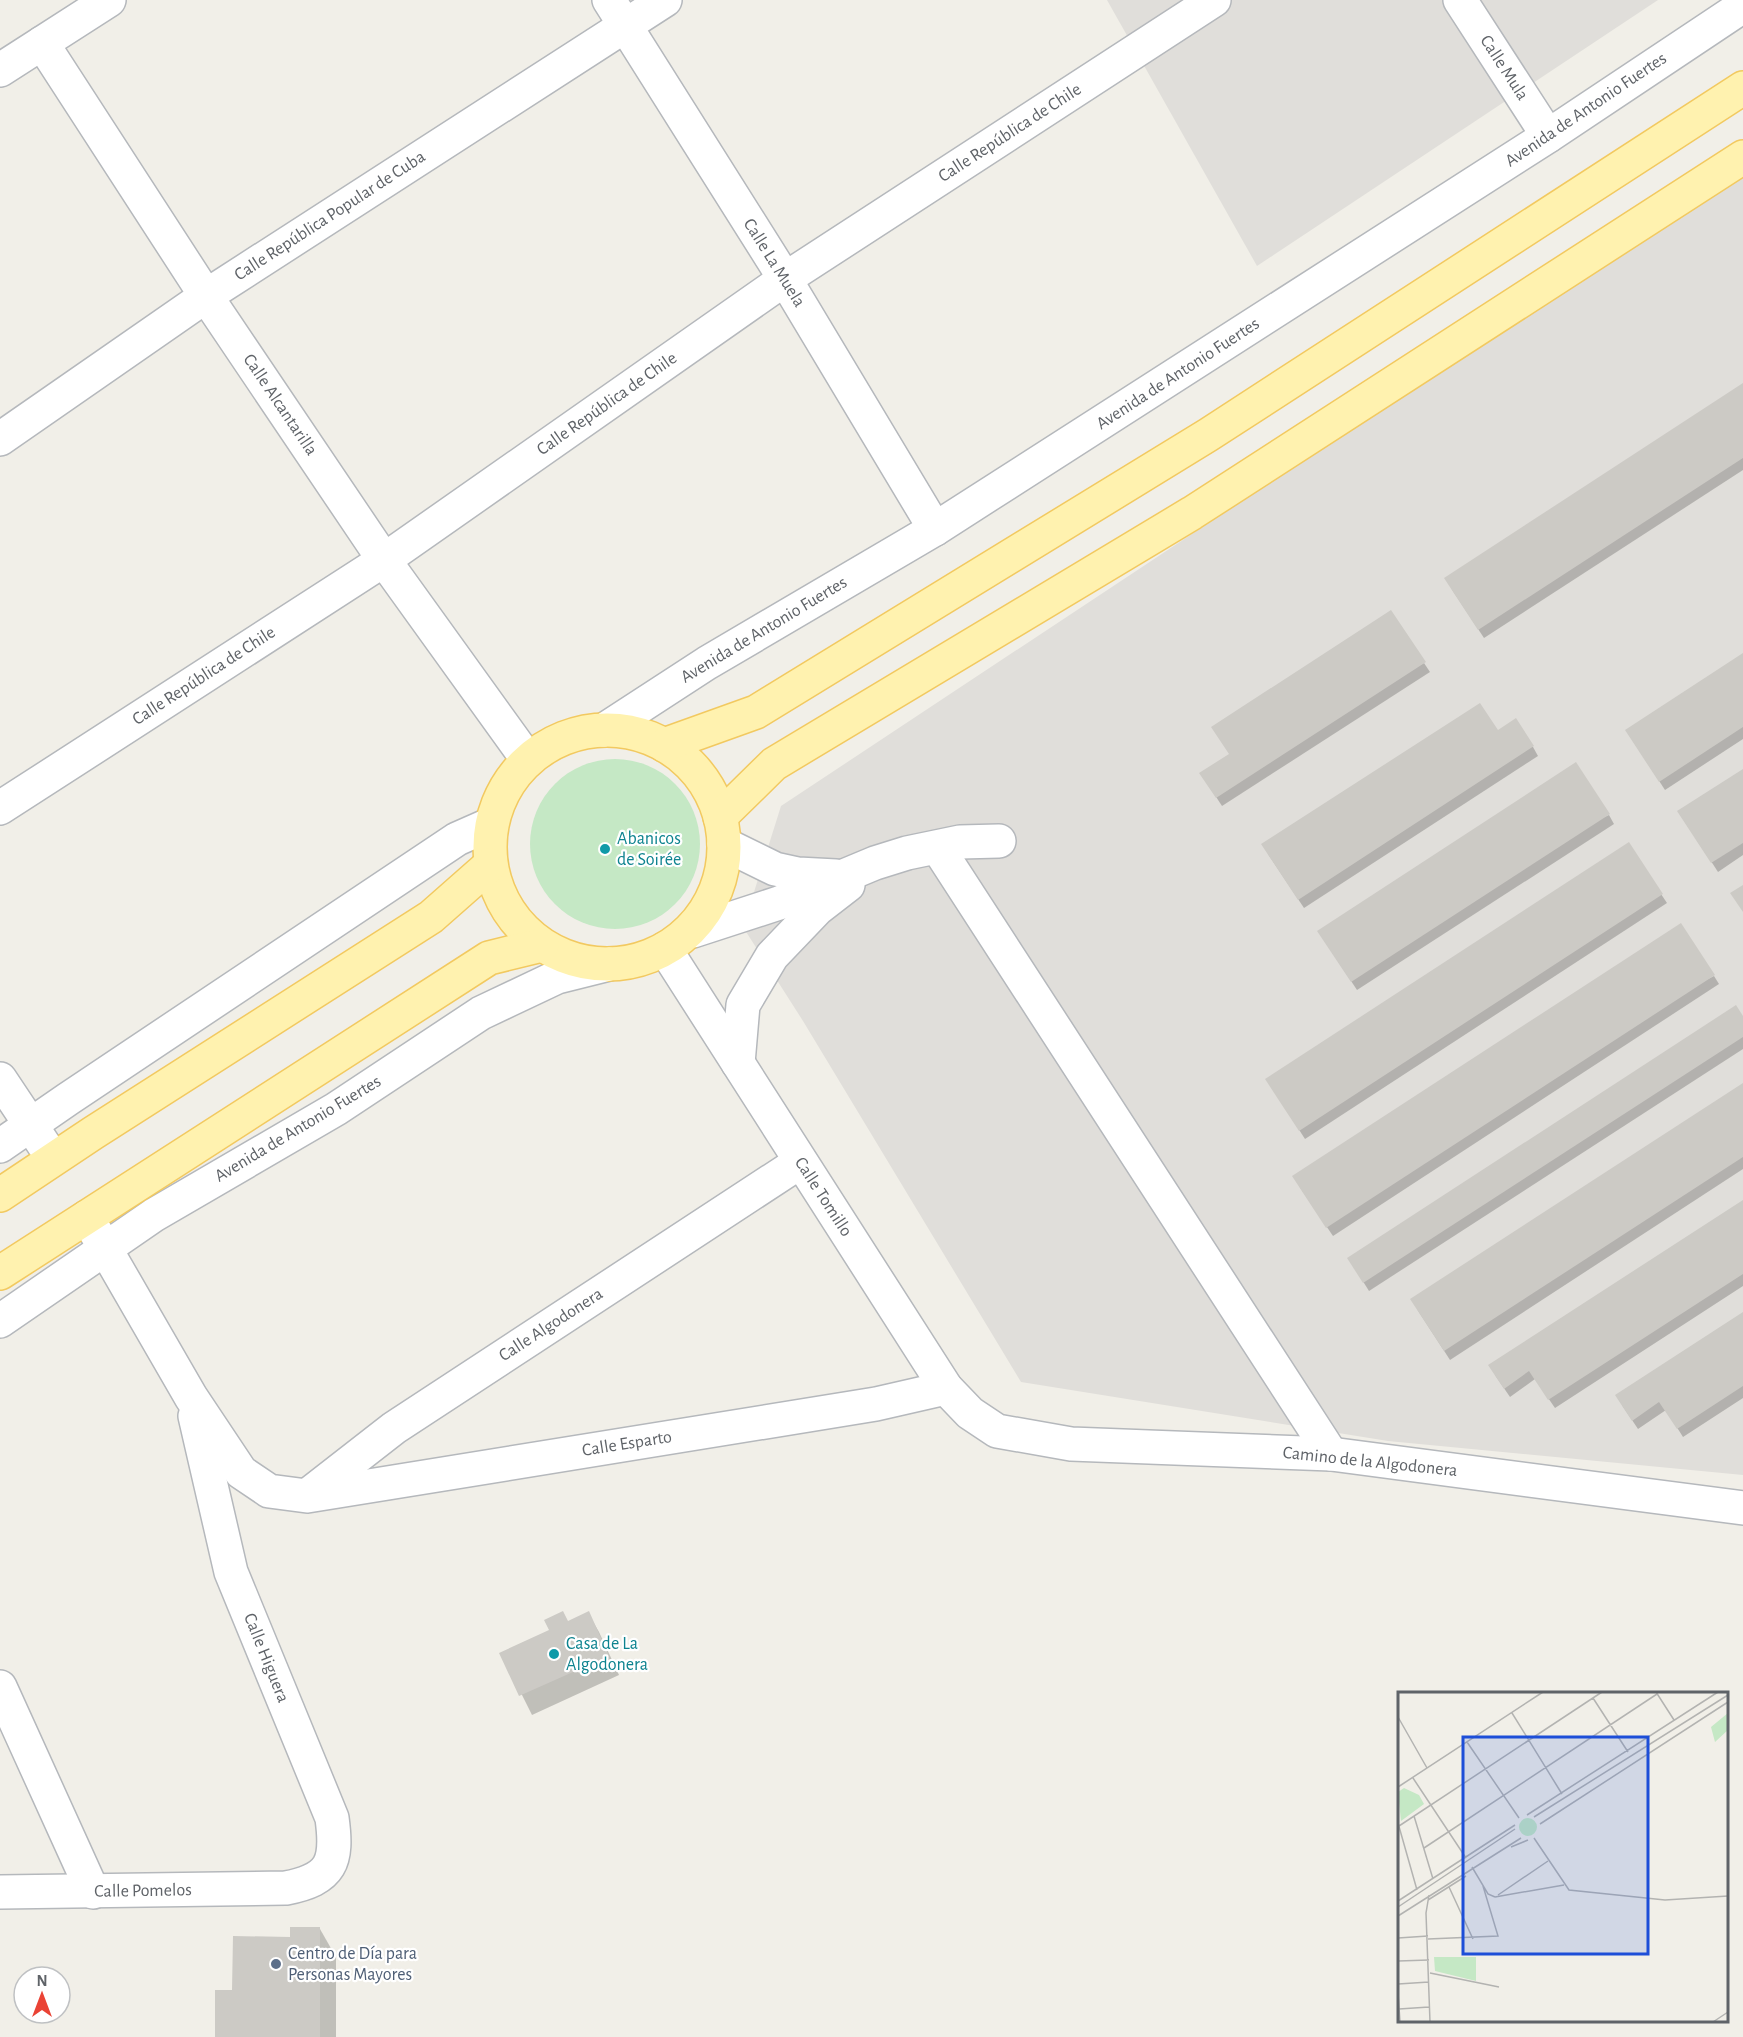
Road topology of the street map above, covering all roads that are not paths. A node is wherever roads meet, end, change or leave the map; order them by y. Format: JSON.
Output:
{"nodes":[{"id":1,"x":109,"y":0,"type":"edge"},
{"id":2,"x":665,"y":0,"type":"edge"},
{"id":3,"x":1214,"y":0,"type":"edge"},
{"id":4,"x":1460,"y":0,"type":"edge"},
{"id":5,"x":1743,"y":6,"type":"edge"},
{"id":6,"x":617,"y":13,"type":"edge"},
{"id":7,"x":42,"y":43,"type":"junction"},
{"id":8,"x":0,"y":70,"type":"edge"},
{"id":9,"x":1743,"y":88,"type":"edge"},
{"id":10,"x":1548,"y":136,"type":"junction"},
{"id":11,"x":1743,"y":157,"type":"edge"},
{"id":12,"x":785,"y":279,"type":"junction"},
{"id":13,"x":207,"y":296,"type":"junction"},
{"id":14,"x":0,"y":439,"type":"edge"},
{"id":15,"x":935,"y":529,"type":"junction"},
{"id":16,"x":384,"y":560,"type":"junction"},
{"id":17,"x":604,"y":730,"type":"junction"},
{"id":18,"x":664,"y":745,"type":"junction"},
{"id":19,"x":528,"y":760,"type":"junction"},
{"id":20,"x":0,"y":808,"type":"edge"},
{"id":21,"x":491,"y":824,"type":"junction"},
{"id":22,"x":722,"y":831,"type":"junction"},
{"id":23,"x":999,"y":841,"type":"dead end"},
{"id":24,"x":938,"y":848,"type":"junction"},
{"id":25,"x":875,"y":863,"type":"junction"},
{"id":26,"x":490,"y":865,"type":"junction"},
{"id":27,"x":844,"y":876,"type":"junction"},
{"id":28,"x":693,"y":931,"type":"junction"},
{"id":29,"x":542,"y":945,"type":"junction"},
{"id":30,"x":665,"y":949,"type":"junction"},
{"id":31,"x":609,"y":964,"type":"junction"},
{"id":32,"x":738,"y":1064,"type":"junction"},
{"id":33,"x":0,"y":1079,"type":"edge"},
{"id":34,"x":31,"y":1126,"type":"junction"},
{"id":35,"x":0,"y":1146,"type":"edge"},
{"id":36,"x":54,"y":1160,"type":"junction"},
{"id":37,"x":800,"y":1162,"type":"junction"},
{"id":38,"x":0,"y":1195,"type":"edge"},
{"id":39,"x":87,"y":1217,"type":"junction"},
{"id":40,"x":105,"y":1250,"type":"junction"},
{"id":41,"x":0,"y":1273,"type":"edge"},
{"id":42,"x":0,"y":1321,"type":"edge"},
{"id":43,"x":946,"y":1388,"type":"junction"},
{"id":44,"x":191,"y":1398,"type":"junction"},
{"id":45,"x":997,"y":1431,"type":"joint"},
{"id":46,"x":1331,"y":1454,"type":"junction"},
{"id":47,"x":307,"y":1496,"type":"junction"},
{"id":48,"x":1743,"y":1508,"type":"edge"},
{"id":49,"x":0,"y":1687,"type":"edge"},
{"id":50,"x":285,"y":1888,"type":"joint"},
{"id":51,"x":0,"y":1892,"type":"edge"},
{"id":52,"x":93,"y":1892,"type":"junction"}],
"edges":[{"from":1,"to":7,"type":"street"},
{"from":2,"to":6,"type":"street","name":"Calle República Popular de Cuba"},
{"from":3,"to":12,"type":"street","name":"Calle República de Chile"},
{"from":4,"to":10,"type":"street","name":"Calle Mula"},
{"from":5,"to":10,"type":"street","name":"Avenida de Antonio Fuertes"},
{"from":6,"to":12,"type":"street","name":"Calle La Muela"},
{"from":6,"to":13,"type":"street","name":"Calle República Popular de Cuba"},
{"from":7,"to":8,"type":"street"},
{"from":7,"to":13,"type":"street","name":"Calle Alcantarilla"},
{"from":9,"to":18,"type":"main road"},
{"from":10,"to":15,"type":"street","name":"Avenida de Antonio Fuertes"},
{"from":11,"to":22,"type":"main road"},
{"from":12,"to":15,"type":"street","name":"Calle La Muela"},
{"from":12,"to":16,"type":"street","name":"Calle República de Chile"},
{"from":13,"to":14,"type":"street","name":"Calle República Popular de Cuba"},
{"from":13,"to":16,"type":"street","name":"Calle Alcantarilla"},
{"from":15,"to":17,"type":"street","name":"Avenida de Antonio Fuertes"},
{"from":16,"to":19,"type":"street","name":"Calle Alcantarilla"},
{"from":16,"to":20,"type":"street","name":"Calle República de Chile"},
{"from":17,"to":18,"type":"main road"},
{"from":17,"to":19,"type":"main road"},
{"from":18,"to":22,"type":"main road"},
{"from":19,"to":21,"type":"main road"},
{"from":21,"to":26,"type":"main road"},
{"from":21,"to":34,"type":"street"},
{"from":22,"to":27,"type":"street"},
{"from":22,"to":28,"type":"main road"},
{"from":23,"to":24,"type":"street"},
{"from":24,"to":25,"type":"street"},
{"from":24,"to":46,"type":"street"},
{"from":25,"to":27,"type":"street"},
{"from":25,"to":32,"type":"street"},
{"from":26,"to":29,"type":"main road"},
{"from":26,"to":36,"type":"main road"},
{"from":27,"to":28,"type":"street"},
{"from":28,"to":30,"type":"main road"},
{"from":29,"to":31,"type":"main road"},
{"from":29,"to":39,"type":"main road","name":"Avenida de Antonio Fuertes"},
{"from":30,"to":31,"type":"main road"},
{"from":30,"to":32,"type":"street","name":"Calle Tomillo"},
{"from":31,"to":40,"type":"street","name":"Avenida de Antonio Fuertes"},
{"from":32,"to":37,"type":"street","name":"Calle Tomillo"},
{"from":33,"to":34,"type":"street"},
{"from":34,"to":35,"type":"street"},
{"from":34,"to":36,"type":"street"},
{"from":36,"to":38,"type":"main road"},
{"from":37,"to":43,"type":"street","name":"Calle Tomillo"},
{"from":37,"to":47,"type":"street","name":"Calle Algodonera"},
{"from":39,"to":40,"type":"street","name":"Calle Higuera"},
{"from":39,"to":41,"type":"main road","name":"Avenida de Antonio Fuertes"},
{"from":40,"to":42,"type":"street","name":"Avenida de Antonio Fuertes"},
{"from":40,"to":44,"type":"street","name":"Calle Higuera"},
{"from":43,"to":45,"type":"street","name":"Calle Tomillo"},
{"from":43,"to":47,"type":"street","name":"Calle Esparto"},
{"from":44,"to":47,"type":"street","name":"Calle Higuera"},
{"from":44,"to":50,"type":"street","name":"Calle Higuera"},
{"from":45,"to":46,"type":"street","name":"Camino de la Algodonera"},
{"from":46,"to":48,"type":"street","name":"Camino de la Algodonera"},
{"from":49,"to":52,"type":"street"},
{"from":50,"to":52,"type":"street","name":"Calle Pomelos"},
{"from":51,"to":52,"type":"street","name":"Calle Pomelos"}]}
